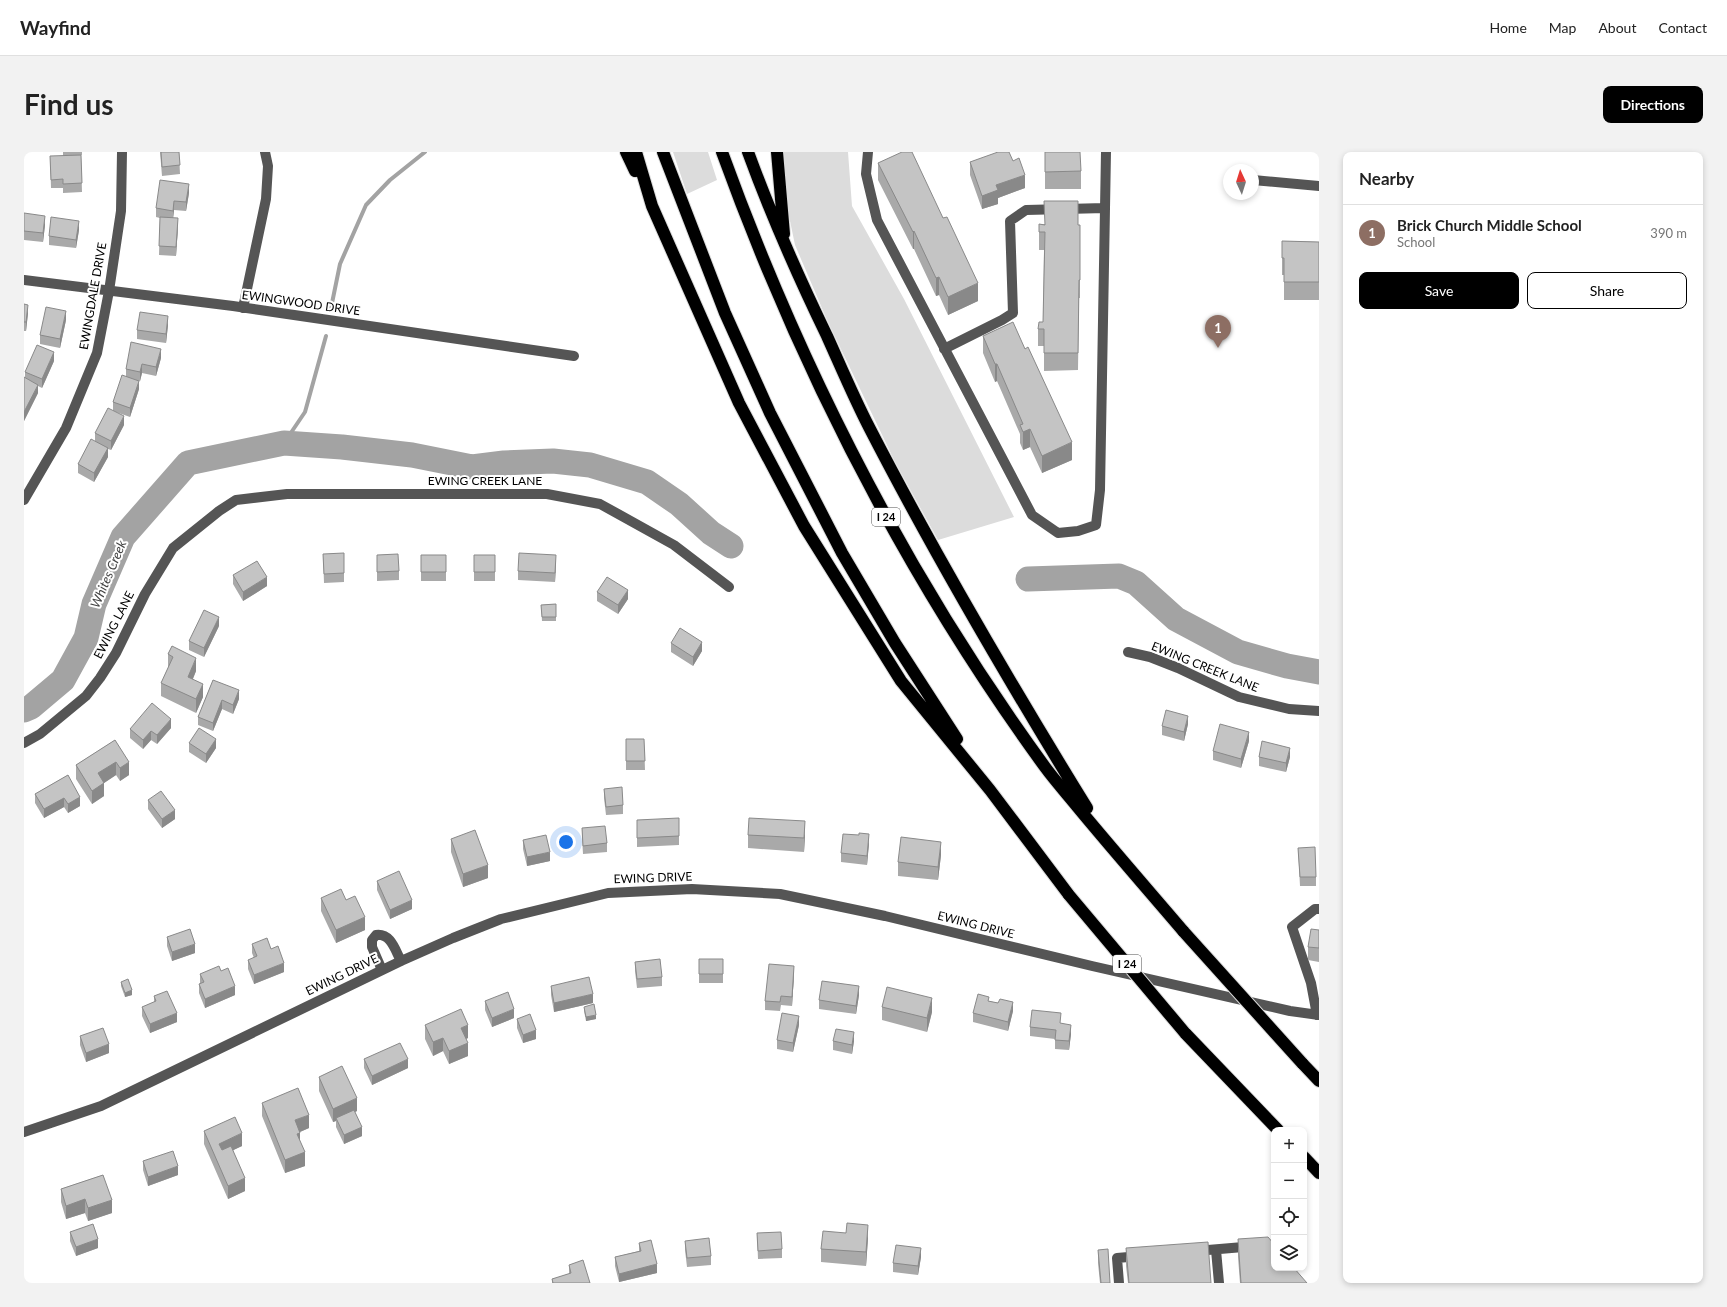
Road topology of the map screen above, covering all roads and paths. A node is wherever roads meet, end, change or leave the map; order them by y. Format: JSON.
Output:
{"nodes":[{"id":1,"x":122,"y":152,"type":"edge"},
{"id":2,"x":265,"y":152,"type":"edge"},
{"id":3,"x":626,"y":152,"type":"edge"},
{"id":4,"x":636,"y":152,"type":"edge"},
{"id":5,"x":663,"y":152,"type":"edge"},
{"id":6,"x":722,"y":152,"type":"edge"},
{"id":7,"x":748,"y":152,"type":"edge"},
{"id":8,"x":777,"y":152,"type":"edge"},
{"id":9,"x":868,"y":152,"type":"edge"},
{"id":10,"x":1106,"y":152,"type":"edge"},
{"id":11,"x":1259,"y":181,"type":"edge"},
{"id":12,"x":1319,"y":186,"type":"edge"},
{"id":13,"x":652,"y":206,"type":"junction"},
{"id":14,"x":1105,"y":208,"type":"junction"},
{"id":15,"x":785,"y":248,"type":"junction"},
{"id":16,"x":24,"y":280,"type":"edge"},
{"id":17,"x":109,"y":291,"type":"junction"},
{"id":18,"x":243,"y":308,"type":"junction"},
{"id":19,"x":944,"y":349,"type":"junction"},
{"id":20,"x":574,"y":356,"type":"dead end"},
{"id":21,"x":24,"y":500,"type":"edge"},
{"id":22,"x":219,"y":510,"type":"joint"},
{"id":23,"x":729,"y":586,"type":"dead end"},
{"id":24,"x":1128,"y":652,"type":"dead end"},
{"id":25,"x":1319,"y":711,"type":"edge"},
{"id":26,"x":24,"y":743,"type":"edge"},
{"id":27,"x":990,"y":790,"type":"junction"},
{"id":28,"x":1111,"y":848,"type":"junction"},
{"id":29,"x":1319,"y":909,"type":"edge"},
{"id":30,"x":401,"y":961,"type":"junction"},
{"id":31,"x":382,"y":970,"type":"junction"},
{"id":32,"x":1318,"y":1015,"type":"edge"},
{"id":33,"x":1319,"y":1081,"type":"edge"},
{"id":34,"x":1275,"y":1127,"type":"edge"},
{"id":35,"x":24,"y":1132,"type":"edge"},
{"id":36,"x":1307,"y":1160,"type":"edge"},
{"id":37,"x":1319,"y":1173,"type":"edge"},
{"id":38,"x":1216,"y":1250,"type":"junction"},
{"id":39,"x":1271,"y":1250,"type":"edge"},
{"id":40,"x":1186,"y":1252,"type":"edge"},
{"id":41,"x":1148,"y":1255,"type":"edge"},
{"id":42,"x":1119,"y":1283,"type":"edge"},
{"id":43,"x":1219,"y":1283,"type":"edge"}],
"edges":[{"from":1,"to":17,"type":"street","name":"EWINGDALE DRIVE"},
{"from":2,"to":18,"type":"street"},
{"from":3,"to":13,"type":"highway"},
{"from":4,"to":13,"type":"highway"},
{"from":5,"to":27,"type":"highway","number":"I 24"},
{"from":6,"to":28,"type":"highway","number":"I 24"},
{"from":7,"to":15,"type":"highway"},
{"from":8,"to":15,"type":"highway"},
{"from":9,"to":19,"type":"street"},
{"from":10,"to":14,"type":"street"},
{"from":11,"to":12,"type":"street"},
{"from":13,"to":27,"type":"highway"},
{"from":14,"to":19,"type":"street"},
{"from":14,"to":19,"type":"street"},
{"from":15,"to":28,"type":"highway"},
{"from":16,"to":17,"type":"street","name":"EWINGWOOD DRIVE"},
{"from":17,"to":18,"type":"street","name":"EWINGWOOD DRIVE"},
{"from":17,"to":21,"type":"street","name":"EWINGDALE DRIVE"},
{"from":18,"to":20,"type":"street","name":"EWINGWOOD DRIVE"},
{"from":22,"to":23,"type":"street","name":"EWING CREEK LANE"},
{"from":22,"to":26,"type":"street","name":"EWING LANE"},
{"from":24,"to":25,"type":"street","name":"EWING CREEK LANE"},
{"from":27,"to":34,"type":"highway","number":"I 24","bridge":true},
{"from":28,"to":33,"type":"highway","number":"I 24","bridge":true},
{"from":29,"to":32,"type":"street"},
{"from":30,"to":31,"type":"street","name":"EWING DRIVE"},
{"from":30,"to":31,"type":"street"},
{"from":30,"to":32,"type":"street","name":"EWING DRIVE"},
{"from":31,"to":35,"type":"street","name":"EWING DRIVE"},
{"from":36,"to":37,"type":"highway"},
{"from":38,"to":39,"type":"street"},
{"from":38,"to":40,"type":"street"},
{"from":38,"to":43,"type":"street"},
{"from":41,"to":42,"type":"street"}]}
